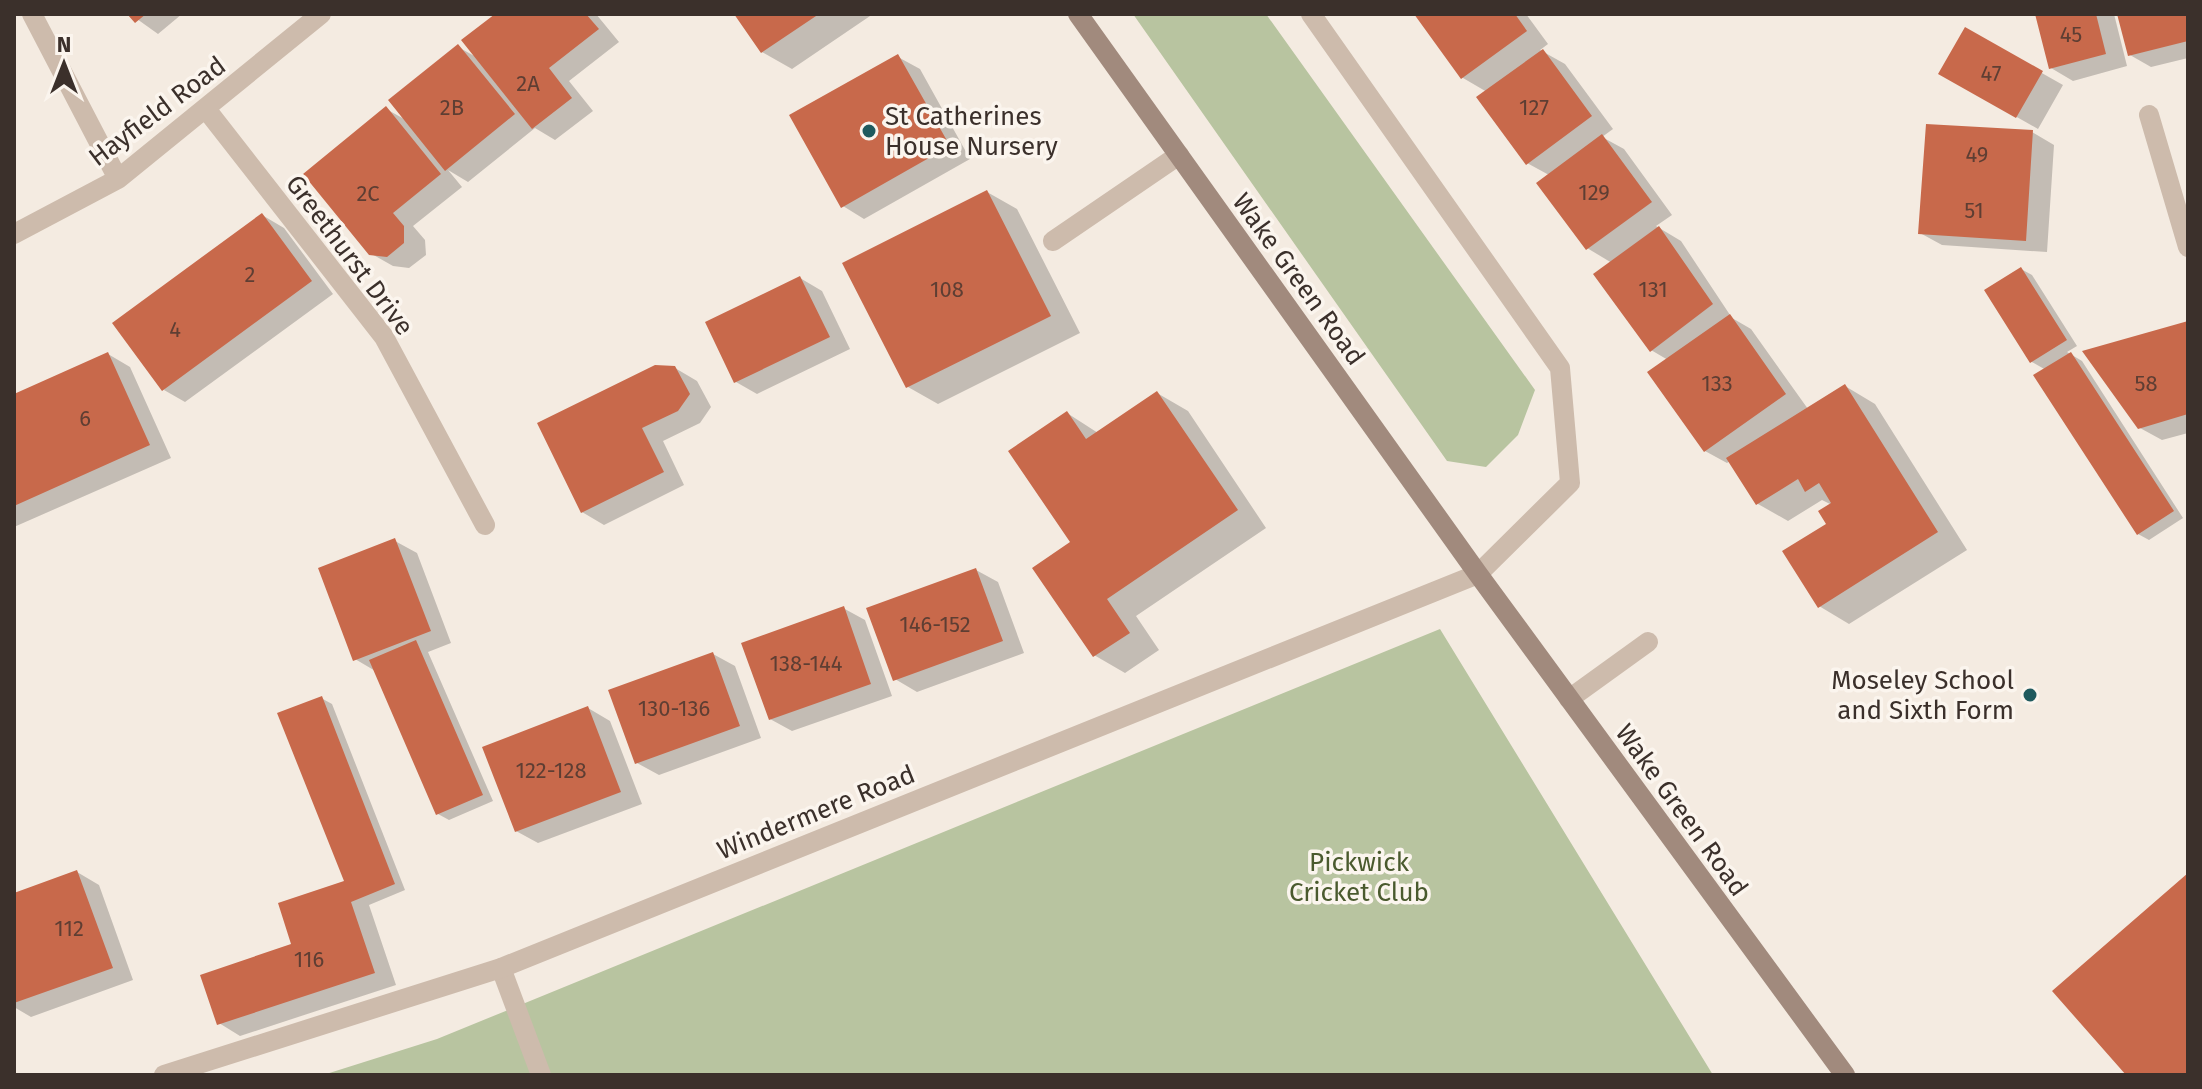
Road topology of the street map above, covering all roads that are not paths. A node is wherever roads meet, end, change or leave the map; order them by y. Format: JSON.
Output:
{"nodes":[{"id":1,"x":32,"y":14,"type":"edge"},
{"id":2,"x":321,"y":14,"type":"edge"},
{"id":3,"x":1078,"y":14,"type":"edge"},
{"id":4,"x":1311,"y":14,"type":"edge"},
{"id":5,"x":206,"y":109,"type":"junction"},
{"id":6,"x":2149,"y":115,"type":"dead end"},
{"id":7,"x":1179,"y":155,"type":"junction"},
{"id":8,"x":118,"y":179,"type":"junction"},
{"id":9,"x":2180,"y":179,"type":"edge"},
{"id":10,"x":14,"y":234,"type":"edge"},
{"id":11,"x":1053,"y":241,"type":"dead end"},
{"id":12,"x":2188,"y":247,"type":"edge"},
{"id":13,"x":485,"y":525,"type":"dead end"},
{"id":14,"x":1478,"y":574,"type":"junction"},
{"id":15,"x":1648,"y":642,"type":"dead end"},
{"id":16,"x":1569,"y":699,"type":"junction"},
{"id":17,"x":501,"y":968,"type":"junction"},
{"id":18,"x":164,"y":1075,"type":"edge"},
{"id":19,"x":541,"y":1075,"type":"edge"},
{"id":20,"x":1845,"y":1075,"type":"edge"}],
"edges":[{"from":1,"to":8,"type":"street"},
{"from":2,"to":5,"type":"street","name":"Hayfield Road"},
{"from":3,"to":7,"type":"street","name":"Wake Green Road"},
{"from":4,"to":14,"type":"street"},
{"from":5,"to":8,"type":"street","name":"Hayfield Road"},
{"from":5,"to":13,"type":"street","name":"Greethurst Drive"},
{"from":6,"to":9,"type":"street"},
{"from":7,"to":11,"type":"street"},
{"from":7,"to":14,"type":"street","name":"Wake Green Road"},
{"from":8,"to":10,"type":"street","name":"Hayfield Road"},
{"from":9,"to":12,"type":"street"},
{"from":14,"to":16,"type":"street","name":"Wake Green Road"},
{"from":14,"to":17,"type":"street","name":"Windermere Road"},
{"from":15,"to":16,"type":"street"},
{"from":16,"to":20,"type":"street","name":"Wake Green Road"},
{"from":17,"to":18,"type":"street","name":"Windermere Road"},
{"from":17,"to":19,"type":"street"}]}
